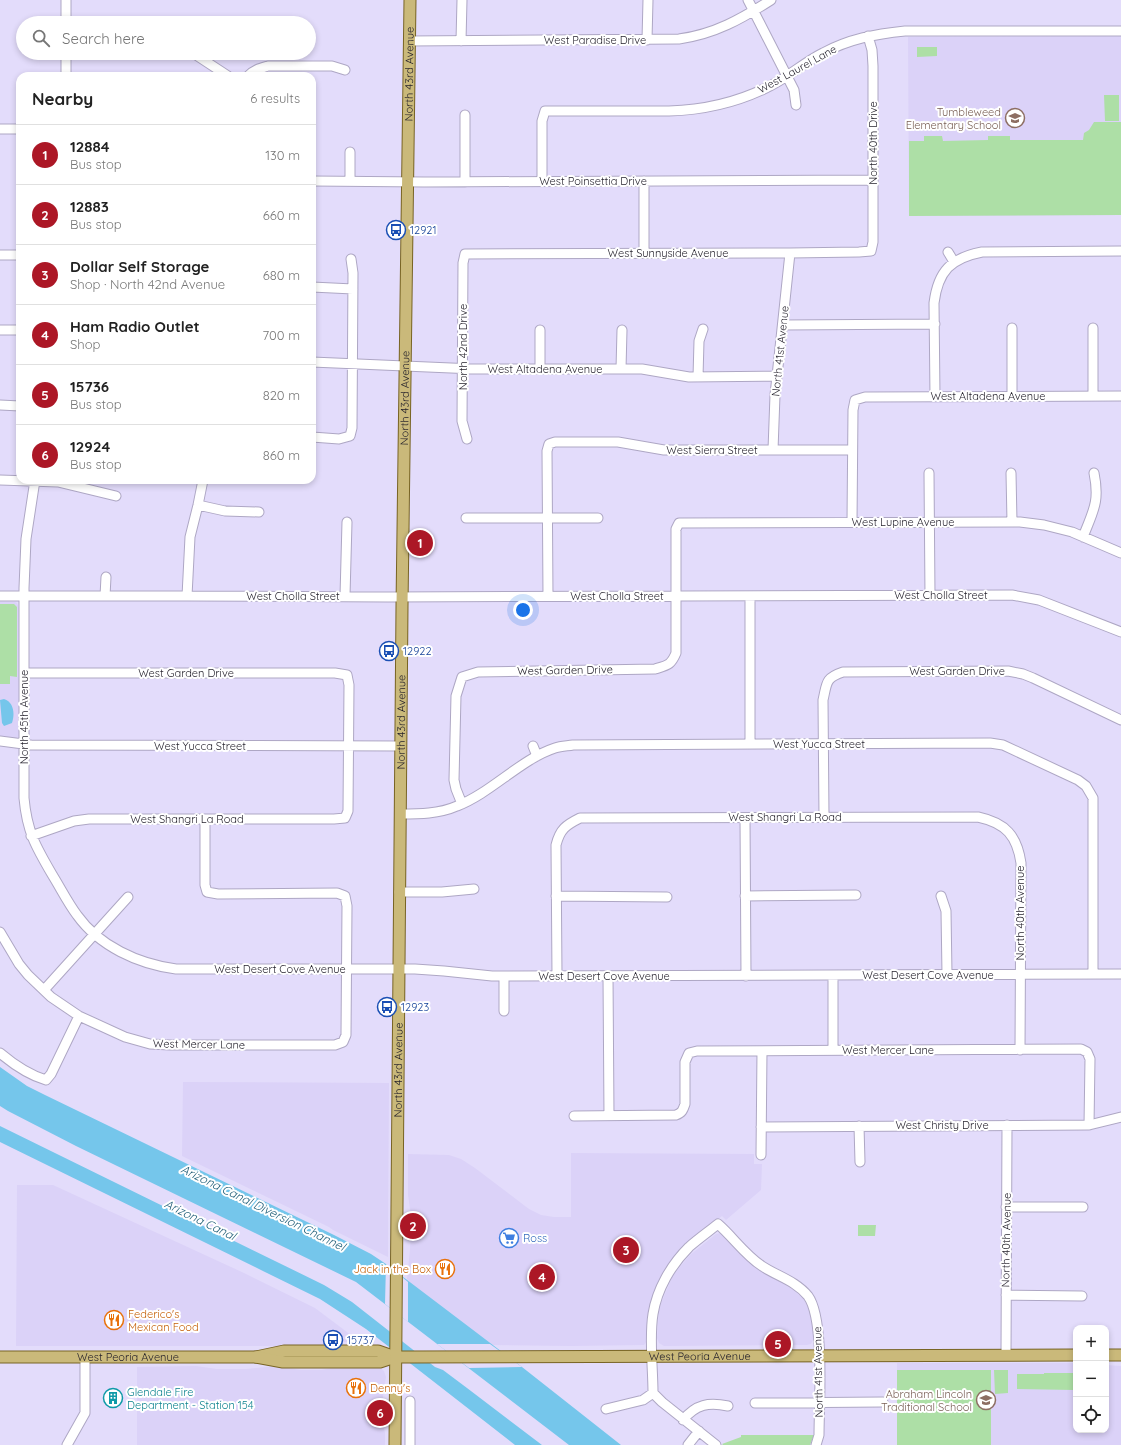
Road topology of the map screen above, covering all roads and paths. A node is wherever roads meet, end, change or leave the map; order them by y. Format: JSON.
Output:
{"nodes":[{"id":1,"x":66,"y":0,"type":"edge"},
{"id":2,"x":410,"y":0,"type":"edge"},
{"id":3,"x":462,"y":0,"type":"edge"},
{"id":4,"x":648,"y":0,"type":"edge"},
{"id":5,"x":748,"y":0,"type":"edge"},
{"id":6,"x":771,"y":0,"type":"edge"},
{"id":7,"x":754,"y":10,"type":"junction"},
{"id":8,"x":66,"y":16,"type":"edge"},
{"id":9,"x":1121,"y":31,"type":"edge"},
{"id":10,"x":868,"y":36,"type":"junction"},
{"id":11,"x":647,"y":40,"type":"junction"},
{"id":12,"x":409,"y":41,"type":"junction"},
{"id":13,"x":461,"y":41,"type":"junction"},
{"id":14,"x":66,"y":60,"type":"edge"},
{"id":15,"x":204,"y":60,"type":"edge"},
{"id":16,"x":345,"y":70,"type":"dead end"},
{"id":17,"x":66,"y":72,"type":"edge"},
{"id":18,"x":222,"y":72,"type":"edge"},
{"id":19,"x":253,"y":72,"type":"edge"},
{"id":20,"x":787,"y":76,"type":"junction"},
{"id":21,"x":796,"y":105,"type":"dead end"},
{"id":22,"x":465,"y":115,"type":"dead end"},
{"id":23,"x":0,"y":129,"type":"edge"},
{"id":24,"x":16,"y":129,"type":"edge"},
{"id":25,"x":350,"y":152,"type":"dead end"},
{"id":26,"x":873,"y":180,"type":"junction"},
{"id":27,"x":316,"y":181,"type":"edge"},
{"id":28,"x":350,"y":181,"type":"junction"},
{"id":29,"x":542,"y":181,"type":"junction"},
{"id":30,"x":644,"y":181,"type":"junction"},
{"id":31,"x":407,"y":182,"type":"junction"},
{"id":32,"x":465,"y":182,"type":"junction"},
{"id":33,"x":871,"y":251,"type":"joint"},
{"id":34,"x":1121,"y":251,"type":"edge"},
{"id":35,"x":644,"y":252,"type":"junction"},
{"id":36,"x":948,"y":252,"type":"dead end"},
{"id":37,"x":790,"y":253,"type":"junction"},
{"id":38,"x":465,"y":254,"type":"joint"},
{"id":39,"x":0,"y":255,"type":"edge"},
{"id":40,"x":16,"y":255,"type":"edge"},
{"id":41,"x":351,"y":260,"type":"dead end"},
{"id":42,"x":954,"y":262,"type":"junction"},
{"id":43,"x":316,"y":287,"type":"edge"},
{"id":44,"x":353,"y":289,"type":"junction"},
{"id":45,"x":783,"y":324,"type":"junction"},
{"id":46,"x":935,"y":324,"type":"junction"},
{"id":47,"x":1012,"y":328,"type":"dead end"},
{"id":48,"x":1093,"y":328,"type":"dead end"},
{"id":49,"x":0,"y":330,"type":"edge"},
{"id":50,"x":16,"y":330,"type":"edge"},
{"id":51,"x":540,"y":330,"type":"dead end"},
{"id":52,"x":622,"y":330,"type":"dead end"},
{"id":53,"x":703,"y":330,"type":"dead end"},
{"id":54,"x":316,"y":362,"type":"edge"},
{"id":55,"x":352,"y":364,"type":"junction"},
{"id":56,"x":405,"y":365,"type":"junction"},
{"id":57,"x":463,"y":369,"type":"junction"},
{"id":58,"x":540,"y":369,"type":"junction"},
{"id":59,"x":621,"y":369,"type":"junction"},
{"id":60,"x":777,"y":376,"type":"junction"},
{"id":61,"x":698,"y":377,"type":"junction"},
{"id":62,"x":935,"y":396,"type":"junction"},
{"id":63,"x":1012,"y":396,"type":"junction"},
{"id":64,"x":1093,"y":396,"type":"junction"},
{"id":65,"x":1121,"y":396,"type":"edge"},
{"id":66,"x":0,"y":406,"type":"edge"},
{"id":67,"x":16,"y":406,"type":"edge"},
{"id":68,"x":316,"y":437,"type":"edge"},
{"id":69,"x":467,"y":439,"type":"dead end"},
{"id":70,"x":773,"y":450,"type":"junction"},
{"id":71,"x":852,"y":450,"type":"junction"},
{"id":72,"x":929,"y":473,"type":"dead end"},
{"id":73,"x":1011,"y":473,"type":"dead end"},
{"id":74,"x":1094,"y":473,"type":"dead end"},
{"id":75,"x":0,"y":480,"type":"edge"},
{"id":76,"x":16,"y":480,"type":"edge"},
{"id":77,"x":34,"y":484,"type":"edge"},
{"id":78,"x":70,"y":484,"type":"edge"},
{"id":79,"x":202,"y":484,"type":"edge"},
{"id":80,"x":116,"y":496,"type":"dead end"},
{"id":81,"x":198,"y":505,"type":"junction"},
{"id":82,"x":259,"y":512,"type":"dead end"},
{"id":83,"x":466,"y":518,"type":"dead end"},
{"id":84,"x":547,"y":518,"type":"junction"},
{"id":85,"x":598,"y":518,"type":"dead end"},
{"id":86,"x":347,"y":522,"type":"dead end"},
{"id":87,"x":852,"y":522,"type":"junction"},
{"id":88,"x":929,"y":522,"type":"junction"},
{"id":89,"x":1012,"y":522,"type":"junction"},
{"id":90,"x":1083,"y":537,"type":"junction"},
{"id":91,"x":1121,"y":553,"type":"edge"},
{"id":92,"x":106,"y":577,"type":"dead end"},
{"id":93,"x":930,"y":595,"type":"junction"},
{"id":94,"x":0,"y":596,"type":"edge"},
{"id":95,"x":24,"y":596,"type":"junction"},
{"id":96,"x":106,"y":596,"type":"junction"},
{"id":97,"x":187,"y":596,"type":"junction"},
{"id":98,"x":345,"y":596,"type":"junction"},
{"id":99,"x":548,"y":596,"type":"junction"},
{"id":100,"x":676,"y":596,"type":"junction"},
{"id":101,"x":750,"y":596,"type":"junction"},
{"id":102,"x":402,"y":597,"type":"junction"},
{"id":103,"x":1121,"y":632,"type":"edge"},
{"id":104,"x":24,"y":673,"type":"junction"},
{"id":105,"x":1121,"y":720,"type":"edge"},
{"id":106,"x":0,"y":741,"type":"edge"},
{"id":107,"x":750,"y":744,"type":"junction"},
{"id":108,"x":823,"y":744,"type":"junction"},
{"id":109,"x":24,"y":745,"type":"junction"},
{"id":110,"x":348,"y":746,"type":"junction"},
{"id":111,"x":401,"y":746,"type":"junction"},
{"id":112,"x":533,"y":746,"type":"dead end"},
{"id":113,"x":537,"y":756,"type":"junction"},
{"id":114,"x":462,"y":804,"type":"junction"},
{"id":115,"x":400,"y":814,"type":"junction"},
{"id":116,"x":824,"y":817,"type":"junction"},
{"id":117,"x":745,"y":818,"type":"junction"},
{"id":118,"x":205,"y":820,"type":"junction"},
{"id":119,"x":1006,"y":829,"type":"joint"},
{"id":120,"x":31,"y":836,"type":"junction"},
{"id":121,"x":474,"y":890,"type":"dead end"},
{"id":122,"x":399,"y":892,"type":"junction"},
{"id":123,"x":556,"y":896,"type":"junction"},
{"id":124,"x":745,"y":896,"type":"junction"},
{"id":125,"x":856,"y":896,"type":"dead end"},
{"id":126,"x":941,"y":896,"type":"dead end"},
{"id":127,"x":128,"y":897,"type":"dead end"},
{"id":128,"x":667,"y":897,"type":"dead end"},
{"id":129,"x":0,"y":932,"type":"edge"},
{"id":130,"x":95,"y":934,"type":"junction"},
{"id":131,"x":346,"y":969,"type":"junction"},
{"id":132,"x":398,"y":970,"type":"junction"},
{"id":133,"x":947,"y":974,"type":"junction"},
{"id":134,"x":1019,"y":974,"type":"junction"},
{"id":135,"x":1093,"y":974,"type":"junction"},
{"id":136,"x":1121,"y":974,"type":"edge"},
{"id":137,"x":833,"y":975,"type":"junction"},
{"id":138,"x":504,"y":976,"type":"junction"},
{"id":139,"x":557,"y":976,"type":"junction"},
{"id":140,"x":608,"y":976,"type":"junction"},
{"id":141,"x":746,"y":976,"type":"junction"},
{"id":142,"x":44,"y":990,"type":"junction"},
{"id":143,"x":504,"y":1011,"type":"dead end"},
{"id":144,"x":79,"y":1016,"type":"junction"},
{"id":145,"x":833,"y":1050,"type":"junction"},
{"id":146,"x":1020,"y":1050,"type":"junction"},
{"id":147,"x":762,"y":1051,"type":"junction"},
{"id":148,"x":0,"y":1052,"type":"edge"},
{"id":149,"x":609,"y":1115,"type":"junction"},
{"id":150,"x":574,"y":1116,"type":"dead end"},
{"id":151,"x":1121,"y":1117,"type":"edge"},
{"id":152,"x":1007,"y":1125,"type":"junction"},
{"id":153,"x":1089,"y":1125,"type":"junction"},
{"id":154,"x":761,"y":1126,"type":"junction"},
{"id":155,"x":859,"y":1126,"type":"junction"},
{"id":156,"x":761,"y":1155,"type":"dead end"},
{"id":157,"x":860,"y":1162,"type":"dead end"},
{"id":158,"x":1006,"y":1207,"type":"junction"},
{"id":159,"x":1083,"y":1207,"type":"dead end"},
{"id":160,"x":1006,"y":1295,"type":"junction"},
{"id":161,"x":1082,"y":1296,"type":"dead end"},
{"id":162,"x":1006,"y":1355,"type":"junction"},
{"id":163,"x":1073,"y":1355,"type":"edge"},
{"id":164,"x":1109,"y":1355,"type":"edge"},
{"id":165,"x":1121,"y":1355,"type":"edge"},
{"id":166,"x":653,"y":1356,"type":"junction"},
{"id":167,"x":819,"y":1356,"type":"junction"},
{"id":168,"x":0,"y":1357,"type":"edge"},
{"id":169,"x":84,"y":1357,"type":"junction"},
{"id":170,"x":395,"y":1357,"type":"junction"},
{"id":171,"x":653,"y":1393,"type":"junction"},
{"id":172,"x":410,"y":1401,"type":"dead end"},
{"id":173,"x":883,"y":1402,"type":"dead end"},
{"id":174,"x":755,"y":1403,"type":"dead end"},
{"id":175,"x":819,"y":1403,"type":"junction"},
{"id":176,"x":728,"y":1406,"type":"dead end"},
{"id":177,"x":606,"y":1409,"type":"dead end"},
{"id":178,"x":683,"y":1420,"type":"junction"},
{"id":179,"x":699,"y":1431,"type":"junction"},
{"id":180,"x":67,"y":1445,"type":"edge"},
{"id":181,"x":395,"y":1445,"type":"edge"},
{"id":182,"x":410,"y":1445,"type":"edge"},
{"id":183,"x":688,"y":1445,"type":"edge"},
{"id":184,"x":716,"y":1445,"type":"edge"},
{"id":185,"x":816,"y":1445,"type":"edge"}],
"edges":[{"from":1,"to":8,"type":"street"},
{"from":2,"to":12,"type":"main road","name":"North 43rd Avenue"},
{"from":3,"to":13,"type":"street"},
{"from":4,"to":11,"type":"street"},
{"from":5,"to":7,"type":"street"},
{"from":6,"to":7,"type":"street","name":"West Paradise Drive"},
{"from":7,"to":11,"type":"street","name":"West Paradise Drive"},
{"from":7,"to":20,"type":"street"},
{"from":9,"to":10,"type":"street","name":"West Laurel Lane"},
{"from":10,"to":20,"type":"street","name":"West Laurel Lane"},
{"from":10,"to":26,"type":"street","name":"North 40th Drive"},
{"from":11,"to":13,"type":"street","name":"West Paradise Drive"},
{"from":12,"to":13,"type":"street","name":"West Paradise Drive"},
{"from":12,"to":31,"type":"main road","name":"North 43rd Avenue"},
{"from":14,"to":17,"type":"street"},
{"from":15,"to":18,"type":"street"},
{"from":16,"to":19,"type":"street"},
{"from":20,"to":21,"type":"street"},
{"from":20,"to":29,"type":"street","name":"West Laurel Lane"},
{"from":22,"to":32,"type":"street"},
{"from":23,"to":24,"type":"street"},
{"from":25,"to":28,"type":"street"},
{"from":26,"to":30,"type":"street","name":"West Poinsettia Drive"},
{"from":26,"to":33,"type":"street","name":"North 40th Drive"},
{"from":27,"to":28,"type":"street","name":"West Poinsettia Drive"},
{"from":28,"to":31,"type":"street","name":"West Poinsettia Drive"},
{"from":29,"to":30,"type":"street","name":"West Poinsettia Drive"},
{"from":29,"to":32,"type":"street","name":"West Poinsettia Drive"},
{"from":30,"to":35,"type":"street"},
{"from":31,"to":32,"type":"street","name":"West Poinsettia Drive"},
{"from":31,"to":56,"type":"main road","name":"North 43rd Avenue"},
{"from":33,"to":37,"type":"street","name":"West Sunnyside Avenue"},
{"from":34,"to":42,"type":"street"},
{"from":35,"to":37,"type":"street","name":"West Sunnyside Avenue"},
{"from":35,"to":38,"type":"street","name":"West Sunnyside Avenue"},
{"from":36,"to":42,"type":"street"},
{"from":37,"to":45,"type":"street","name":"North 41st Avenue"},
{"from":38,"to":57,"type":"street","name":"North 42nd Drive"},
{"from":39,"to":40,"type":"street"},
{"from":41,"to":44,"type":"street"},
{"from":42,"to":46,"type":"street"},
{"from":43,"to":44,"type":"street"},
{"from":44,"to":55,"type":"street"},
{"from":45,"to":46,"type":"street"},
{"from":45,"to":60,"type":"street","name":"North 41st Avenue"},
{"from":46,"to":62,"type":"street"},
{"from":47,"to":63,"type":"street"},
{"from":48,"to":64,"type":"street"},
{"from":49,"to":50,"type":"street"},
{"from":51,"to":58,"type":"street"},
{"from":52,"to":59,"type":"street"},
{"from":53,"to":61,"type":"street"},
{"from":54,"to":55,"type":"street","name":"West Altadena Avenue"},
{"from":55,"to":56,"type":"street","name":"West Altadena Avenue"},
{"from":55,"to":68,"type":"street"},
{"from":56,"to":57,"type":"street","name":"West Altadena Avenue"},
{"from":56,"to":102,"type":"main road","name":"North 43rd Avenue"},
{"from":57,"to":58,"type":"street","name":"West Altadena Avenue"},
{"from":57,"to":69,"type":"street","name":"North 42nd Drive"},
{"from":58,"to":59,"type":"street","name":"West Altadena Avenue"},
{"from":59,"to":61,"type":"street","name":"West Altadena Avenue"},
{"from":60,"to":61,"type":"street","name":"West Altadena Avenue"},
{"from":60,"to":70,"type":"street","name":"North 41st Avenue"},
{"from":62,"to":63,"type":"street","name":"West Altadena Avenue"},
{"from":62,"to":71,"type":"street","name":"West Altadena Avenue"},
{"from":63,"to":64,"type":"street","name":"West Altadena Avenue"},
{"from":64,"to":65,"type":"street","name":"West Altadena Avenue"},
{"from":66,"to":67,"type":"street"},
{"from":70,"to":71,"type":"street","name":"West Sierra Street"},
{"from":70,"to":84,"type":"street","name":"West Sierra Street"},
{"from":71,"to":87,"type":"street"},
{"from":72,"to":88,"type":"street"},
{"from":73,"to":89,"type":"street"},
{"from":74,"to":90,"type":"street"},
{"from":75,"to":76,"type":"street"},
{"from":77,"to":95,"type":"street","name":"North 45th Avenue"},
{"from":78,"to":80,"type":"street"},
{"from":79,"to":81,"type":"street"},
{"from":81,"to":82,"type":"street"},
{"from":81,"to":97,"type":"street"},
{"from":83,"to":84,"type":"street"},
{"from":84,"to":85,"type":"street"},
{"from":84,"to":99,"type":"street"},
{"from":86,"to":98,"type":"street"},
{"from":87,"to":88,"type":"street","name":"West Lupine Avenue"},
{"from":87,"to":100,"type":"street","name":"West Lupine Avenue"},
{"from":88,"to":89,"type":"street","name":"West Lupine Avenue"},
{"from":88,"to":93,"type":"street"},
{"from":89,"to":90,"type":"street","name":"West Lupine Avenue"},
{"from":90,"to":91,"type":"street","name":"West Lupine Avenue"},
{"from":92,"to":96,"type":"street"},
{"from":93,"to":101,"type":"street","name":"West Cholla Street"},
{"from":93,"to":103,"type":"street","name":"West Cholla Street"},
{"from":94,"to":95,"type":"street","name":"West Cholla Street"},
{"from":95,"to":96,"type":"street","name":"West Cholla Street"},
{"from":95,"to":104,"type":"street","name":"North 45th Avenue"},
{"from":96,"to":97,"type":"street","name":"West Cholla Street"},
{"from":97,"to":98,"type":"street","name":"West Cholla Street"},
{"from":98,"to":102,"type":"street","name":"West Cholla Street"},
{"from":99,"to":100,"type":"street","name":"West Cholla Street"},
{"from":99,"to":102,"type":"street","name":"West Cholla Street"},
{"from":100,"to":101,"type":"street","name":"West Cholla Street"},
{"from":100,"to":114,"type":"street","name":"West Garden Drive"},
{"from":101,"to":107,"type":"street"},
{"from":102,"to":111,"type":"main road","name":"North 43rd Avenue"},
{"from":104,"to":109,"type":"street","name":"North 45th Avenue"},
{"from":104,"to":110,"type":"street","name":"West Garden Drive"},
{"from":105,"to":108,"type":"street","name":"West Garden Drive"},
{"from":106,"to":109,"type":"street","name":"West Yucca Street"},
{"from":107,"to":108,"type":"street","name":"West Yucca Street"},
{"from":107,"to":113,"type":"street","name":"West Yucca Street"},
{"from":108,"to":116,"type":"street"},
{"from":108,"to":135,"type":"street","name":"West Yucca Street"},
{"from":109,"to":110,"type":"street","name":"West Yucca Street"},
{"from":109,"to":120,"type":"street","name":"North 45th Avenue"},
{"from":110,"to":111,"type":"street","name":"West Yucca Street"},
{"from":110,"to":118,"type":"street","name":"West Shangri La Road"},
{"from":111,"to":115,"type":"main road","name":"North 43rd Avenue"},
{"from":112,"to":113,"type":"street"},
{"from":113,"to":114,"type":"street","name":"West Yucca Street"},
{"from":114,"to":115,"type":"street","name":"West Yucca Street"},
{"from":115,"to":122,"type":"main road","name":"North 43rd Avenue"},
{"from":116,"to":117,"type":"street","name":"West Shangri La Road"},
{"from":116,"to":119,"type":"street","name":"West Shangri La Road"},
{"from":117,"to":123,"type":"street","name":"West Shangri La Road"},
{"from":117,"to":124,"type":"street"},
{"from":118,"to":120,"type":"street","name":"West Shangri La Road"},
{"from":118,"to":131,"type":"street"},
{"from":119,"to":134,"type":"street","name":"North 40th Avenue"},
{"from":120,"to":130,"type":"street","name":"North 45th Avenue"},
{"from":121,"to":122,"type":"street"},
{"from":122,"to":132,"type":"main road","name":"North 43rd Avenue"},
{"from":123,"to":128,"type":"street"},
{"from":123,"to":139,"type":"street"},
{"from":124,"to":125,"type":"street"},
{"from":124,"to":141,"type":"street"},
{"from":126,"to":133,"type":"street"},
{"from":127,"to":130,"type":"street"},
{"from":129,"to":142,"type":"street","name":"West Mercer Lane"},
{"from":130,"to":131,"type":"street","name":"West Desert Cove Avenue"},
{"from":130,"to":142,"type":"street"},
{"from":131,"to":132,"type":"street","name":"West Desert Cove Avenue"},
{"from":131,"to":144,"type":"street","name":"West Mercer Lane"},
{"from":132,"to":138,"type":"street","name":"West Desert Cove Avenue"},
{"from":132,"to":170,"type":"main road","name":"North 43rd Avenue"},
{"from":133,"to":134,"type":"street","name":"West Desert Cove Avenue"},
{"from":133,"to":137,"type":"street","name":"West Desert Cove Avenue"},
{"from":134,"to":135,"type":"street","name":"West Desert Cove Avenue"},
{"from":134,"to":146,"type":"street","name":"North 40th Avenue"},
{"from":135,"to":136,"type":"street","name":"West Desert Cove Avenue"},
{"from":137,"to":141,"type":"street","name":"West Desert Cove Avenue"},
{"from":137,"to":145,"type":"street"},
{"from":138,"to":139,"type":"street","name":"West Desert Cove Avenue"},
{"from":138,"to":143,"type":"street"},
{"from":139,"to":140,"type":"street","name":"West Desert Cove Avenue"},
{"from":140,"to":141,"type":"street","name":"West Desert Cove Avenue"},
{"from":140,"to":149,"type":"street"},
{"from":142,"to":144,"type":"street","name":"West Mercer Lane"},
{"from":144,"to":148,"type":"street"},
{"from":145,"to":146,"type":"street","name":"West Mercer Lane"},
{"from":145,"to":147,"type":"street","name":"West Mercer Lane"},
{"from":146,"to":153,"type":"street","name":"West Mercer Lane"},
{"from":147,"to":149,"type":"street","name":"West Mercer Lane"},
{"from":147,"to":154,"type":"street"},
{"from":149,"to":150,"type":"street"},
{"from":151,"to":153,"type":"street","name":"West Christy Drive"},
{"from":152,"to":153,"type":"street","name":"West Christy Drive"},
{"from":152,"to":155,"type":"street","name":"West Christy Drive"},
{"from":152,"to":158,"type":"street","name":"North 40th Avenue"},
{"from":154,"to":155,"type":"street","name":"West Christy Drive"},
{"from":154,"to":156,"type":"street"},
{"from":155,"to":157,"type":"street"},
{"from":158,"to":159,"type":"street"},
{"from":158,"to":160,"type":"street","name":"North 40th Avenue"},
{"from":160,"to":161,"type":"street"},
{"from":160,"to":162,"type":"street","name":"North 40th Avenue"},
{"from":162,"to":163,"type":"main road","name":"West Peoria Avenue"},
{"from":162,"to":167,"type":"main road","name":"West Peoria Avenue"},
{"from":164,"to":165,"type":"main road"},
{"from":166,"to":167,"type":"main road","name":"West Peoria Avenue"},
{"from":166,"to":167,"type":"street","name":"North 41st Avenue"},
{"from":166,"to":170,"type":"main road","name":"West Peoria Avenue"},
{"from":166,"to":171,"type":"street"},
{"from":167,"to":175,"type":"street","name":"North 41st Avenue"},
{"from":168,"to":169,"type":"main road","name":"West Peoria Avenue"},
{"from":169,"to":170,"type":"main road","name":"West Peoria Avenue"},
{"from":169,"to":180,"type":"street"},
{"from":170,"to":181,"type":"main road","name":"North 43rd Avenue"},
{"from":171,"to":177,"type":"street"},
{"from":171,"to":178,"type":"street"},
{"from":172,"to":182,"type":"street"},
{"from":173,"to":175,"type":"street"},
{"from":174,"to":175,"type":"street"},
{"from":175,"to":185,"type":"street","name":"North 41st Avenue"},
{"from":176,"to":178,"type":"street"},
{"from":178,"to":179,"type":"street"},
{"from":179,"to":183,"type":"street"},
{"from":179,"to":184,"type":"street"}]}
